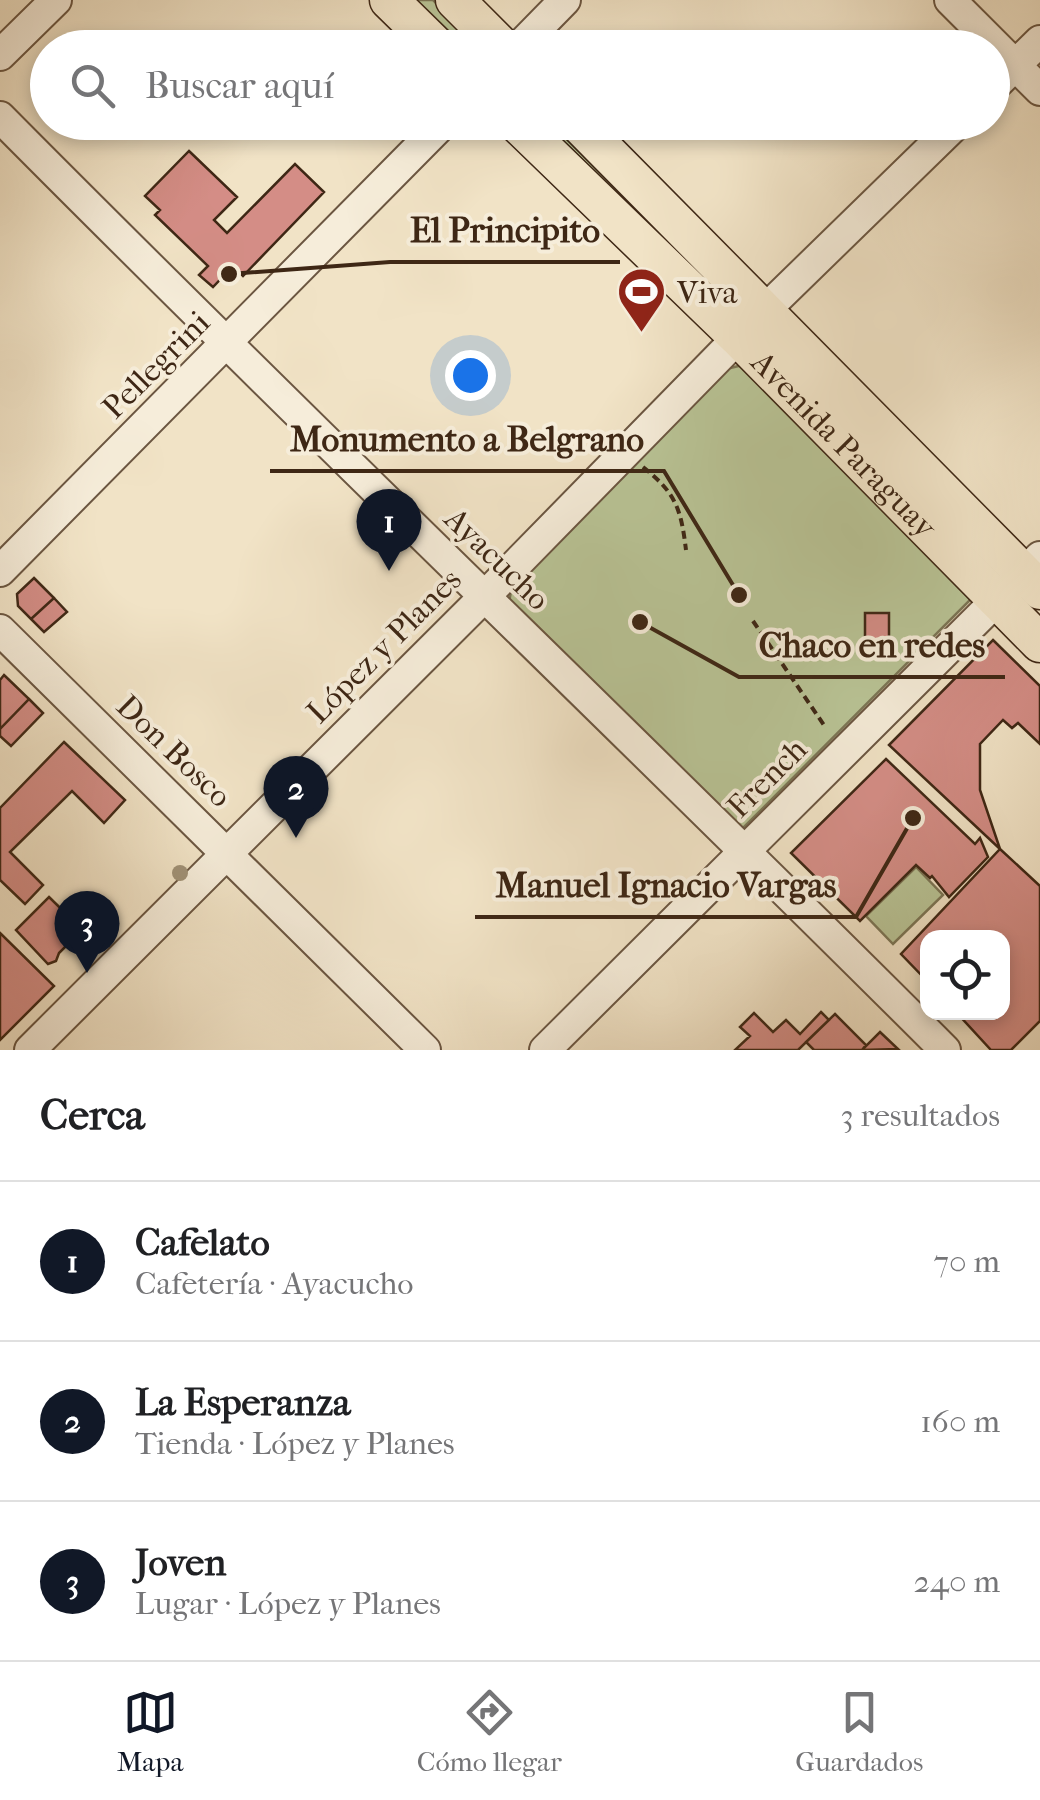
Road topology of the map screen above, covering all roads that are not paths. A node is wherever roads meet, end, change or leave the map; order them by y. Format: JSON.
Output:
{"nodes":[{"id":1,"x":56,"y":0,"type":"edge"},
{"id":2,"x":389,"y":0,"type":"edge"},
{"id":3,"x":455,"y":0,"type":"edge"},
{"id":4,"x":565,"y":0,"type":"edge"},
{"id":5,"x":950,"y":0,"type":"edge"},
{"id":6,"x":420,"y":30,"type":"edge"},
{"id":7,"x":485,"y":30,"type":"edge"},
{"id":8,"x":536,"y":30,"type":"edge"},
{"id":9,"x":980,"y":30,"type":"edge"},
{"id":10,"x":1040,"y":41,"type":"edge"},
{"id":11,"x":0,"y":55,"type":"edge"},
{"id":12,"x":1010,"y":60,"type":"edge"},
{"id":13,"x":1016,"y":66,"type":"junction"},
{"id":14,"x":1010,"y":72,"type":"edge"},
{"id":15,"x":1040,"y":90,"type":"edge"},
{"id":16,"x":0,"y":117,"type":"edge"},
{"id":17,"x":426,"y":140,"type":"edge"},
{"id":18,"x":537,"y":140,"type":"edge"},
{"id":19,"x":592,"y":140,"type":"edge"},
{"id":20,"x":939,"y":140,"type":"edge"},
{"id":21,"x":750,"y":324,"type":"junction"},
{"id":22,"x":226,"y":345,"type":"junction"},
{"id":23,"x":0,"y":571,"type":"edge"},
{"id":24,"x":1025,"y":580,"type":"edge"},
{"id":25,"x":485,"y":596,"type":"junction"},
{"id":26,"x":0,"y":630,"type":"edge"},
{"id":27,"x":1040,"y":643,"type":"edge"},
{"id":28,"x":745,"y":850,"type":"junction"},
{"id":29,"x":227,"y":852,"type":"junction"},
{"id":30,"x":30,"y":1050,"type":"edge"},
{"id":31,"x":425,"y":1050,"type":"edge"},
{"id":32,"x":545,"y":1050,"type":"edge"},
{"id":33,"x":945,"y":1050,"type":"edge"}],
"edges":[{"from":1,"to":11,"type":"street"},
{"from":2,"to":6,"type":"main road"},
{"from":3,"to":7,"type":"main road"},
{"from":4,"to":8,"type":"street"},
{"from":5,"to":9,"type":"street"},
{"from":10,"to":13,"type":"street"},
{"from":12,"to":13,"type":"street"},
{"from":13,"to":14,"type":"street"},
{"from":13,"to":15,"type":"street"},
{"from":16,"to":22,"type":"street","name":"Ayacucho"},
{"from":17,"to":22,"type":"street","name":"Pellegrini"},
{"from":18,"to":21,"type":"main road","name":"Avenida Paraguay"},
{"from":19,"to":21,"type":"main road","name":"Avenida Paraguay"},
{"from":20,"to":21,"type":"street","name":"López y Planes"},
{"from":21,"to":24,"type":"main road","name":"Avenida Paraguay"},
{"from":21,"to":25,"type":"street","name":"López y Planes"},
{"from":22,"to":23,"type":"street","name":"Pellegrini"},
{"from":22,"to":25,"type":"street","name":"Ayacucho"},
{"from":24,"to":27,"type":"main road","name":"Avenida Paraguay"},
{"from":24,"to":28,"type":"street","name":"French"},
{"from":25,"to":28,"type":"street","name":"Ayacucho"},
{"from":25,"to":29,"type":"street","name":"López y Planes"},
{"from":26,"to":29,"type":"street","name":"Don Bosco"},
{"from":28,"to":32,"type":"street","name":"French"},
{"from":28,"to":33,"type":"street","name":"Ayacucho"},
{"from":29,"to":30,"type":"street","name":"López y Planes"},
{"from":29,"to":31,"type":"street","name":"Don Bosco"}]}
